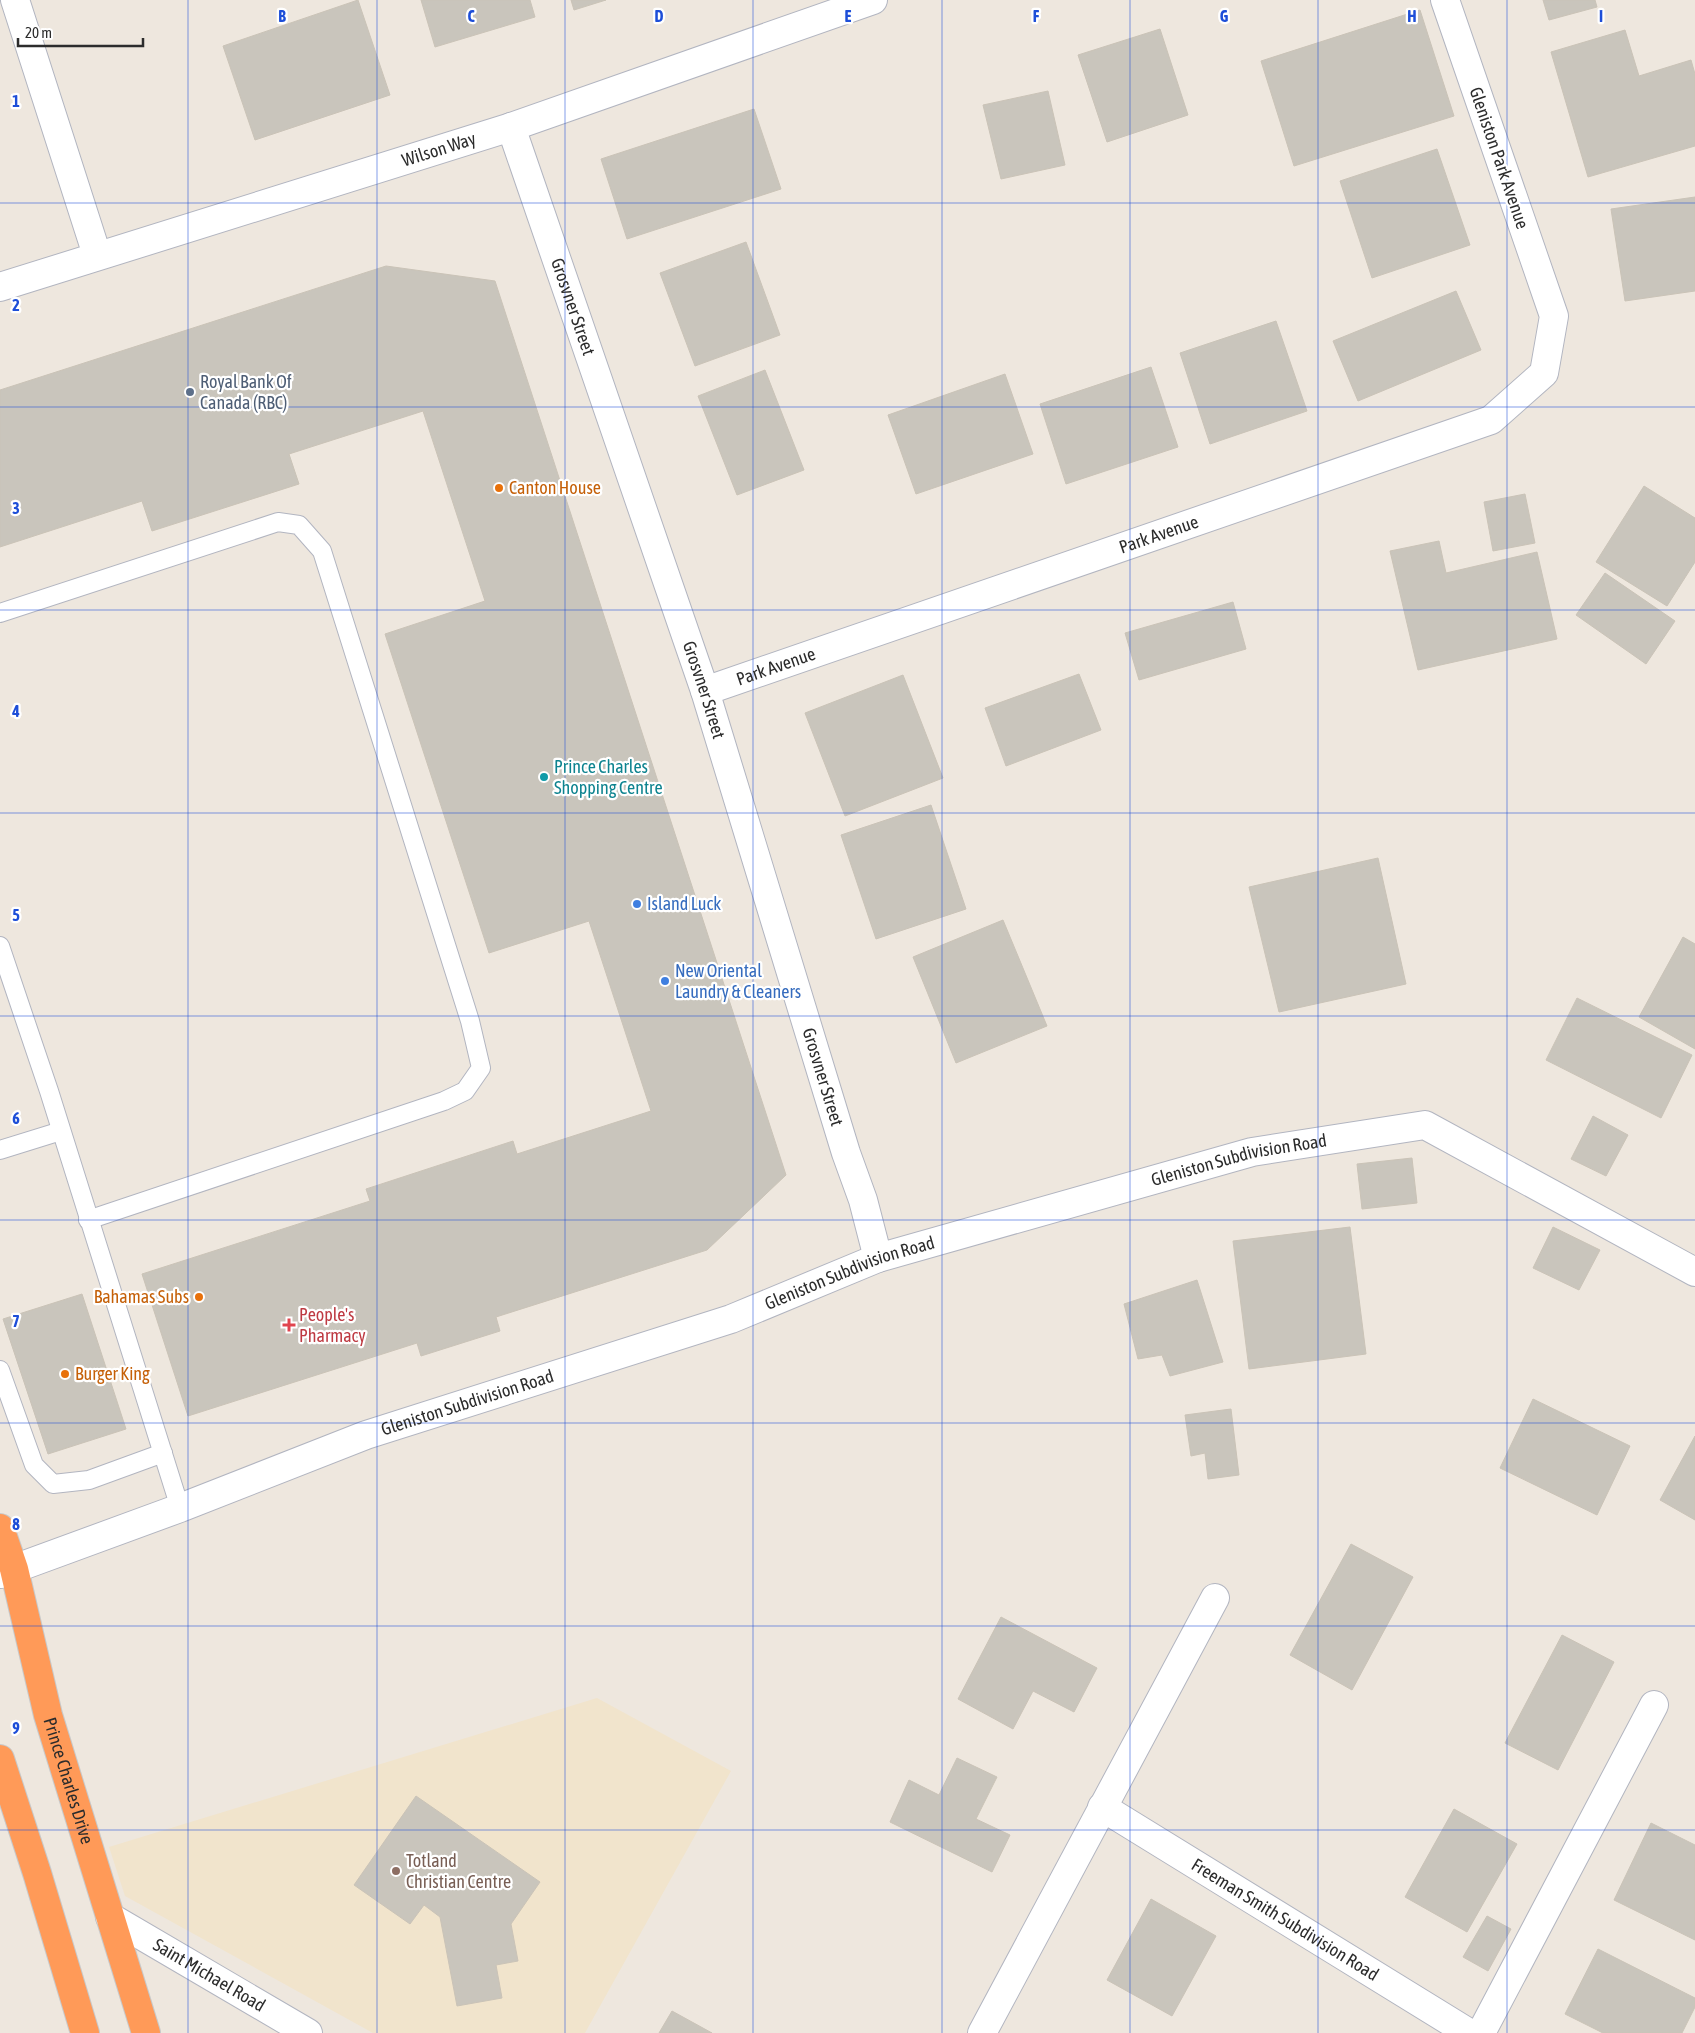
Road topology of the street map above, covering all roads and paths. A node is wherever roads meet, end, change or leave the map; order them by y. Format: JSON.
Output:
{"nodes":[{"id":1,"x":15,"y":0,"type":"edge"},
{"id":2,"x":873,"y":0,"type":"edge"},
{"id":3,"x":1445,"y":0,"type":"edge"},
{"id":4,"x":511,"y":127,"type":"junction"},
{"id":5,"x":97,"y":255,"type":"junction"},
{"id":6,"x":0,"y":287,"type":"edge"},
{"id":7,"x":1554,"y":316,"type":"joint"},
{"id":8,"x":0,"y":613,"type":"edge"},
{"id":9,"x":705,"y":691,"type":"junction"},
{"id":10,"x":0,"y":946,"type":"edge"},
{"id":11,"x":61,"y":1131,"type":"junction"},
{"id":12,"x":0,"y":1150,"type":"edge"},
{"id":13,"x":88,"y":1220,"type":"junction"},
{"id":14,"x":878,"y":1258,"type":"junction"},
{"id":15,"x":1695,"y":1272,"type":"edge"},
{"id":16,"x":0,"y":1370,"type":"edge"},
{"id":17,"x":163,"y":1453,"type":"junction"},
{"id":18,"x":180,"y":1508,"type":"junction"},
{"id":19,"x":0,"y":1528,"type":"edge"},
{"id":20,"x":7,"y":1571,"type":"edge"},
{"id":21,"x":1215,"y":1598,"type":"dead end"},
{"id":22,"x":1654,"y":1705,"type":"dead end"},
{"id":23,"x":0,"y":1759,"type":"edge"},
{"id":24,"x":1102,"y":1807,"type":"junction"},
{"id":25,"x":110,"y":1917,"type":"junction"},
{"id":26,"x":85,"y":2033,"type":"edge"},
{"id":27,"x":146,"y":2033,"type":"edge"},
{"id":28,"x":308,"y":2033,"type":"edge"},
{"id":29,"x":982,"y":2033,"type":"edge"},
{"id":30,"x":1469,"y":2033,"type":"edge"},
{"id":31,"x":1481,"y":2033,"type":"edge"}],
"edges":[{"from":1,"to":5,"type":"street"},
{"from":2,"to":4,"type":"street","name":"Wilson Way"},
{"from":3,"to":7,"type":"street","name":"Gleniston Park Avenue"},
{"from":4,"to":5,"type":"street","name":"Wilson Way"},
{"from":4,"to":9,"type":"street","name":"Grosvner Street"},
{"from":5,"to":6,"type":"street","name":"Wilson Way"},
{"from":7,"to":9,"type":"street","name":"Park Avenue"},
{"from":8,"to":13,"type":"lane"},
{"from":9,"to":14,"type":"street","name":"Grosvner Street"},
{"from":10,"to":11,"type":"lane"},
{"from":11,"to":12,"type":"lane"},
{"from":11,"to":13,"type":"lane"},
{"from":13,"to":17,"type":"lane"},
{"from":14,"to":15,"type":"street","name":"Gleniston Subdivision Road"},
{"from":14,"to":18,"type":"street","name":"Gleniston Subdivision Road"},
{"from":16,"to":17,"type":"lane"},
{"from":17,"to":18,"type":"lane"},
{"from":18,"to":20,"type":"street","name":"Gleniston Subdivision Road"},
{"from":19,"to":20,"type":"highway","name":"Prince Charles Drive"},
{"from":20,"to":25,"type":"highway","name":"Prince Charles Drive"},
{"from":21,"to":24,"type":"street"},
{"from":22,"to":31,"type":"street"},
{"from":23,"to":26,"type":"highway"},
{"from":24,"to":29,"type":"street"},
{"from":24,"to":30,"type":"street","name":"Freeman Smith Subdivision Road"},
{"from":25,"to":27,"type":"highway","name":"Prince Charles Drive"},
{"from":25,"to":28,"type":"street","name":"Saint Michael Road"}]}
